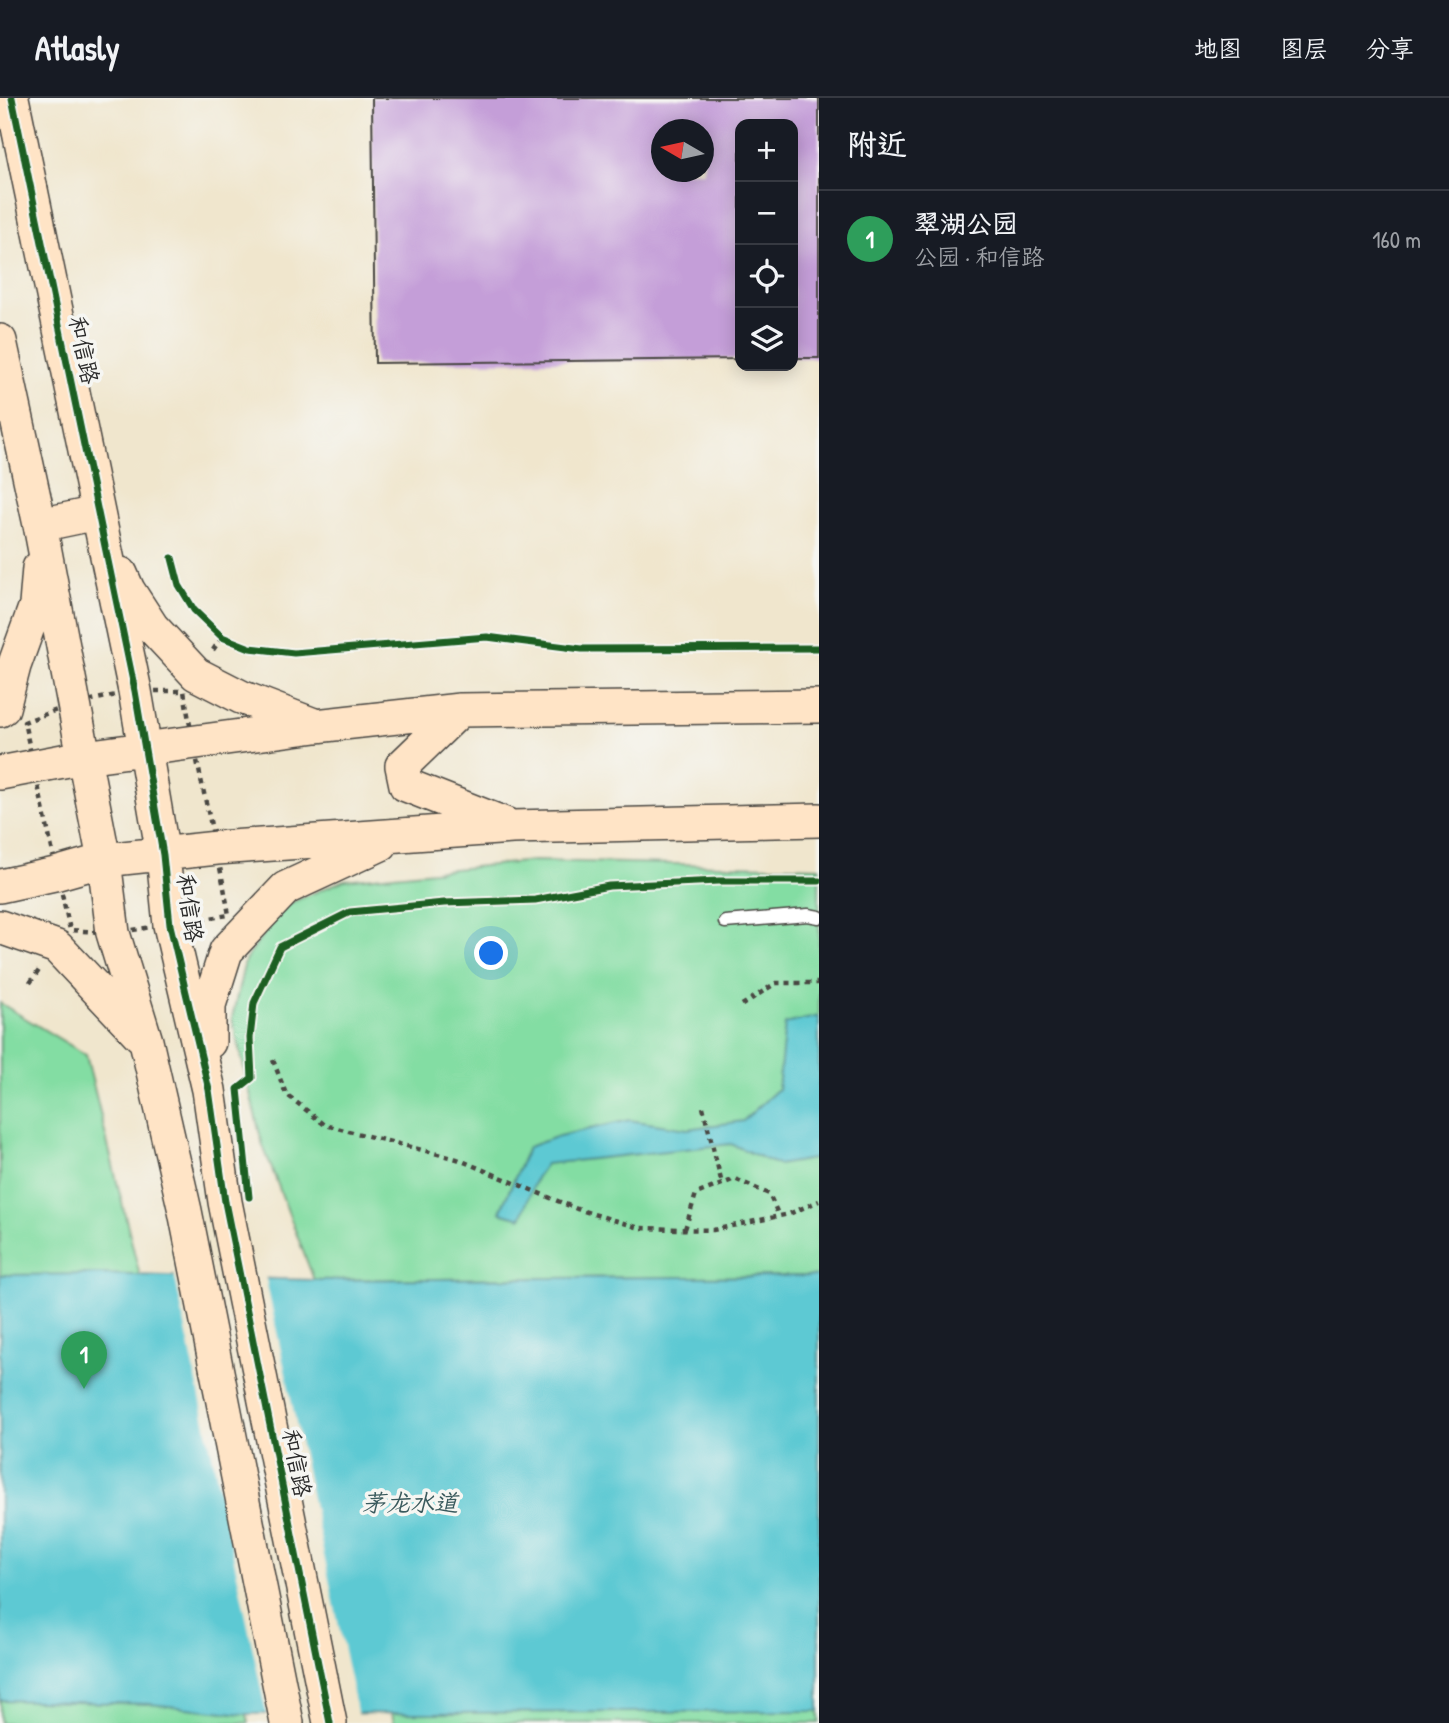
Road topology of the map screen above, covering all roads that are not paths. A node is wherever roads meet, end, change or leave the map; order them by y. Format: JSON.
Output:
{"nodes":[{"id":1,"x":12,"y":98,"type":"edge"},
{"id":2,"x":0,"y":341,"type":"edge"},
{"id":3,"x":98,"y":515,"type":"junction"},
{"id":4,"x":41,"y":529,"type":"junction"},
{"id":5,"x":819,"y":706,"type":"edge"},
{"id":6,"x":0,"y":710,"type":"edge"},
{"id":7,"x":460,"y":710,"type":"junction"},
{"id":8,"x":316,"y":726,"type":"junction"},
{"id":9,"x":145,"y":749,"type":"junction"},
{"id":10,"x":84,"y":757,"type":"junction"},
{"id":11,"x":0,"y":773,"type":"edge"},
{"id":12,"x":819,"y":820,"type":"edge"},
{"id":13,"x":512,"y":827,"type":"junction"},
{"id":14,"x":401,"y":835,"type":"junction"},
{"id":15,"x":163,"y":855,"type":"junction"},
{"id":16,"x":104,"y":860,"type":"junction"},
{"id":17,"x":0,"y":886,"type":"edge"},
{"id":18,"x":819,"y":917,"type":"edge"},
{"id":19,"x":724,"y":922,"type":"dead end"},
{"id":20,"x":0,"y":927,"type":"edge"},
{"id":21,"x":146,"y":1041,"type":"junction"},
{"id":22,"x":209,"y":1090,"type":"junction"},
{"id":23,"x":288,"y":1723,"type":"edge"},
{"id":24,"x":330,"y":1723,"type":"edge"}],
"edges":[{"from":1,"to":3,"type":"street","name":"和信路"},
{"from":2,"to":4,"type":"street"},
{"from":3,"to":4,"type":"street"},
{"from":3,"to":8,"type":"street"},
{"from":3,"to":9,"type":"street","name":"和信路"},
{"from":4,"to":6,"type":"street"},
{"from":4,"to":10,"type":"street"},
{"from":5,"to":7,"type":"street"},
{"from":7,"to":8,"type":"street"},
{"from":7,"to":13,"type":"street"},
{"from":8,"to":9,"type":"street"},
{"from":9,"to":10,"type":"street"},
{"from":9,"to":15,"type":"street","name":"和信路"},
{"from":10,"to":11,"type":"street"},
{"from":10,"to":16,"type":"street"},
{"from":12,"to":13,"type":"street"},
{"from":13,"to":14,"type":"street"},
{"from":14,"to":15,"type":"street"},
{"from":14,"to":22,"type":"street"},
{"from":15,"to":16,"type":"street"},
{"from":15,"to":22,"type":"street","name":"和信路"},
{"from":16,"to":17,"type":"street"},
{"from":16,"to":21,"type":"street"},
{"from":18,"to":19,"type":"lane"},
{"from":20,"to":21,"type":"street"},
{"from":21,"to":23,"type":"street"},
{"from":22,"to":24,"type":"street","name":"和信路"}]}
